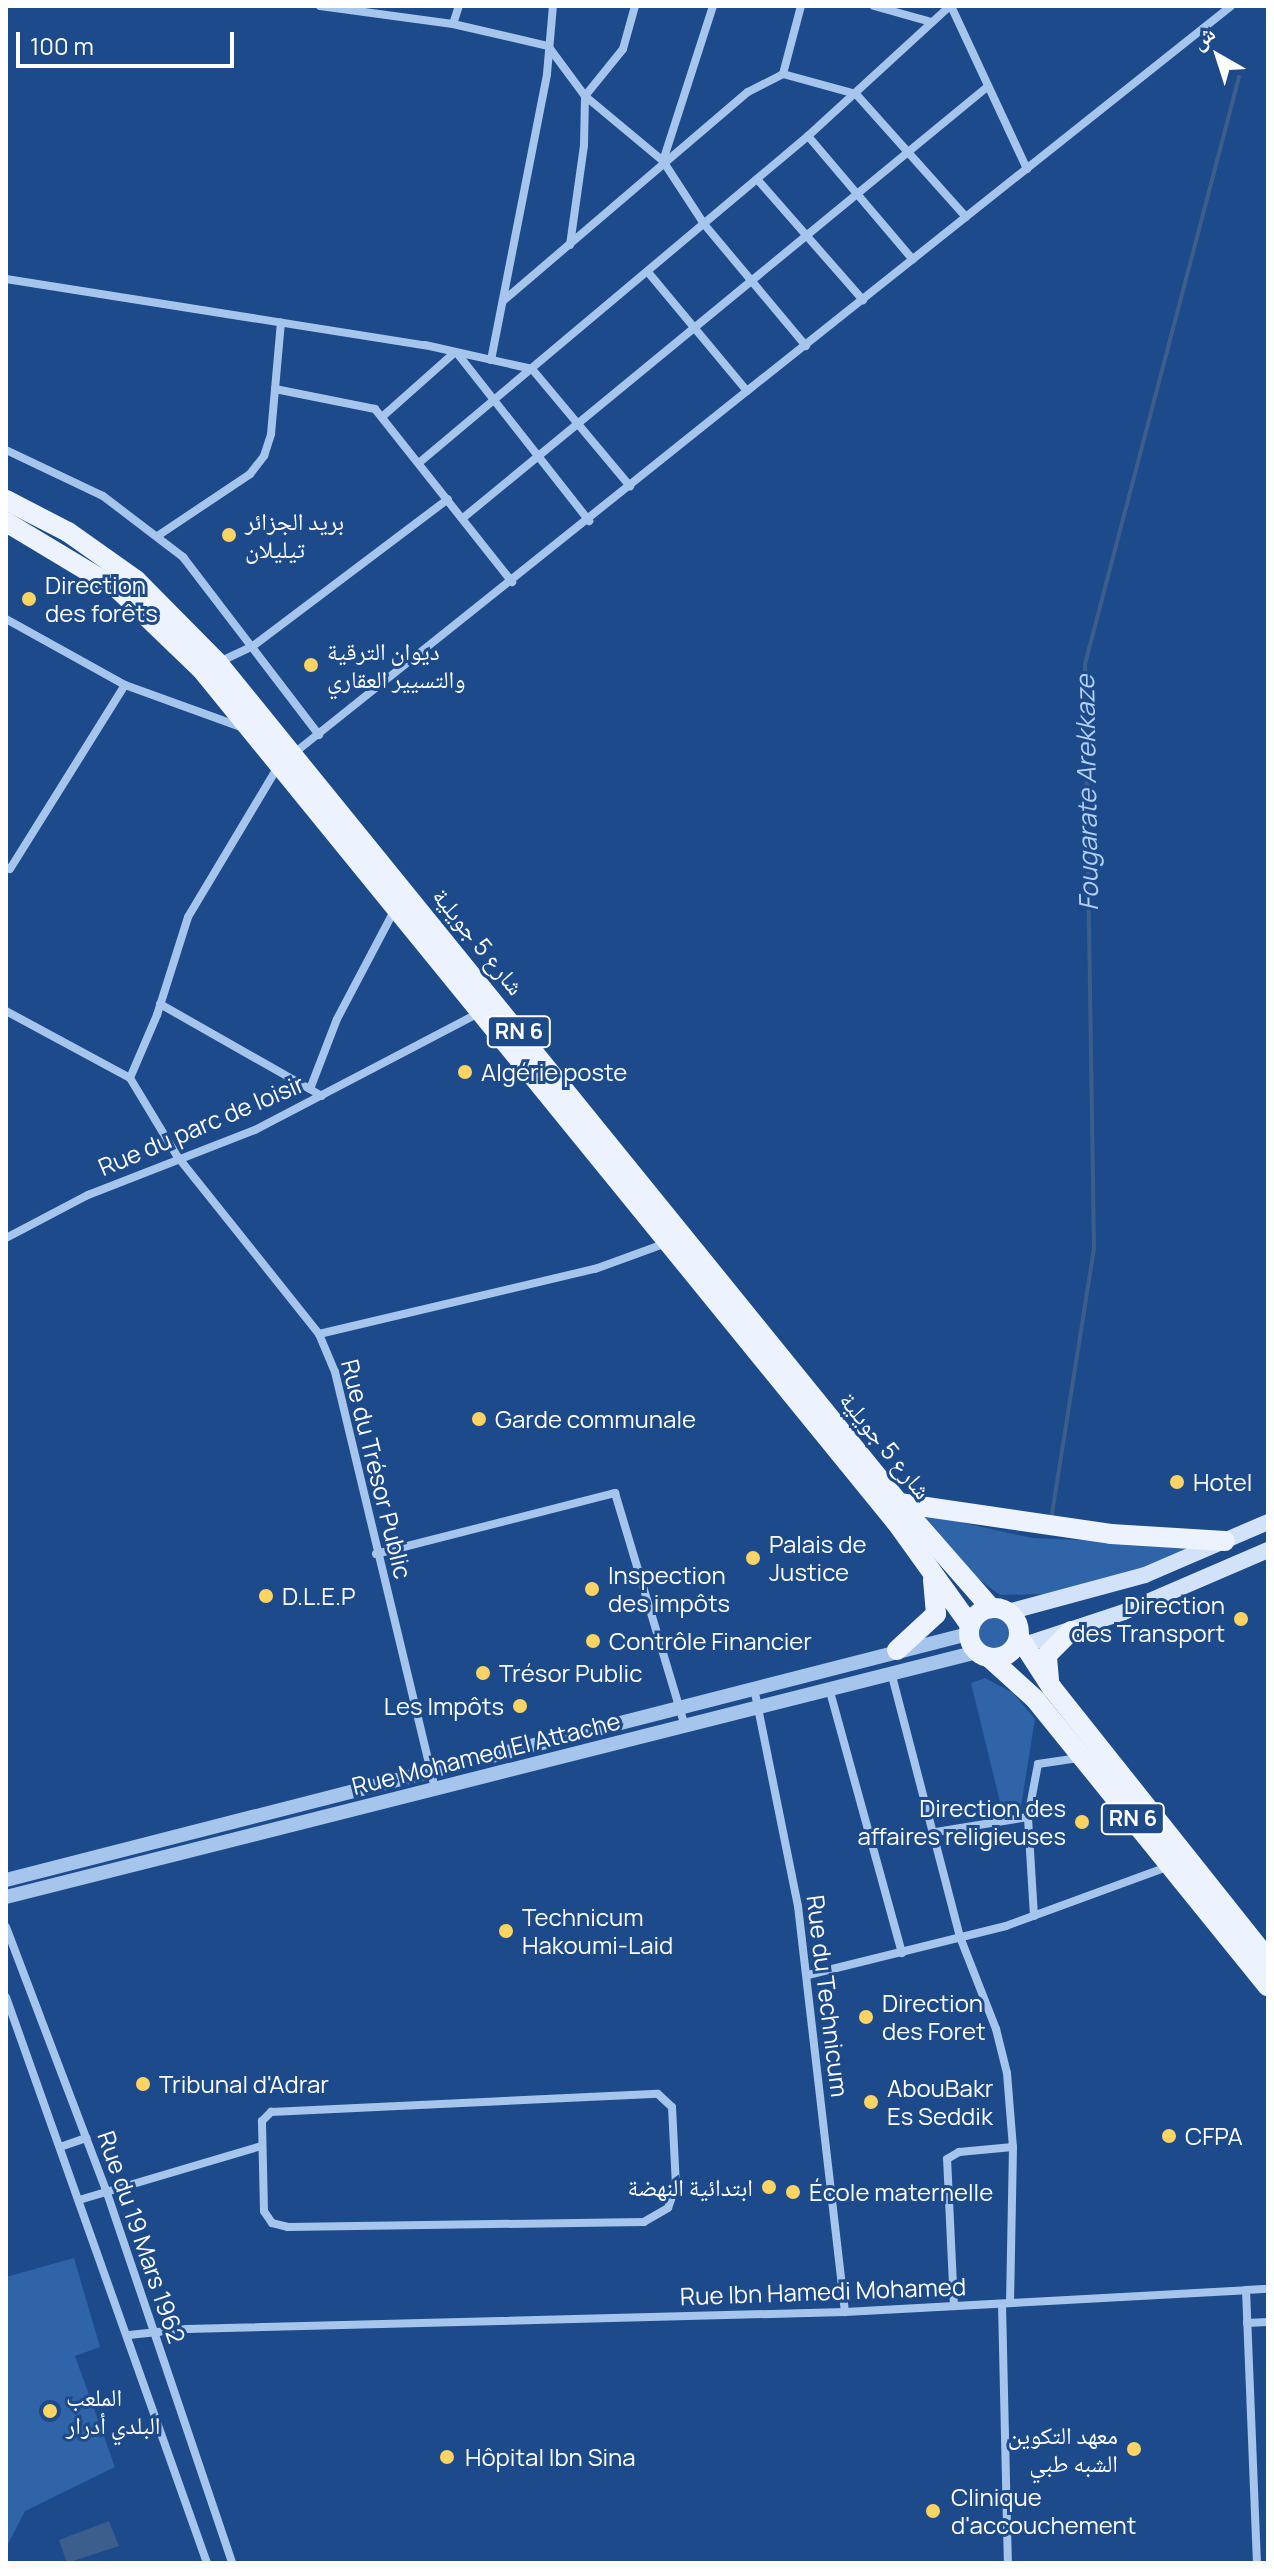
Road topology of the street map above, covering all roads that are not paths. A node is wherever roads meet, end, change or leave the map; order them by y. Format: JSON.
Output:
{"nodes":[{"id":1,"x":320,"y":6,"type":"edge"},
{"id":2,"x":459,"y":6,"type":"edge"},
{"id":3,"x":553,"y":6,"type":"edge"},
{"id":4,"x":635,"y":6,"type":"edge"},
{"id":5,"x":713,"y":6,"type":"edge"},
{"id":6,"x":801,"y":6,"type":"edge"},
{"id":7,"x":874,"y":6,"type":"edge"},
{"id":8,"x":950,"y":6,"type":"edge"},
{"id":9,"x":1231,"y":6,"type":"edge"},
{"id":10,"x":931,"y":22,"type":"junction"},
{"id":11,"x":453,"y":24,"type":"junction"},
{"id":12,"x":548,"y":46,"type":"junction"},
{"id":13,"x":783,"y":74,"type":"junction"},
{"id":14,"x":986,"y":88,"type":"junction"},
{"id":15,"x":856,"y":94,"type":"junction"},
{"id":16,"x":585,"y":96,"type":"junction"},
{"id":17,"x":808,"y":136,"type":"junction"},
{"id":18,"x":908,"y":152,"type":"junction"},
{"id":19,"x":665,"y":161,"type":"junction"},
{"id":20,"x":1027,"y":169,"type":"junction"},
{"id":21,"x":757,"y":179,"type":"junction"},
{"id":22,"x":858,"y":194,"type":"junction"},
{"id":23,"x":966,"y":217,"type":"junction"},
{"id":24,"x":704,"y":224,"type":"junction"},
{"id":25,"x":807,"y":237,"type":"junction"},
{"id":26,"x":570,"y":245,"type":"junction"},
{"id":27,"x":913,"y":260,"type":"junction"},
{"id":28,"x":648,"y":272,"type":"junction"},
{"id":29,"x":6,"y":279,"type":"edge"},
{"id":30,"x":753,"y":282,"type":"junction"},
{"id":31,"x":863,"y":300,"type":"junction"},
{"id":32,"x":503,"y":301,"type":"junction"},
{"id":33,"x":281,"y":322,"type":"junction"},
{"id":34,"x":696,"y":329,"type":"junction"},
{"id":35,"x":806,"y":346,"type":"junction"},
{"id":36,"x":455,"y":353,"type":"junction"},
{"id":37,"x":491,"y":360,"type":"junction"},
{"id":38,"x":532,"y":369,"type":"junction"},
{"id":39,"x":275,"y":389,"type":"junction"},
{"id":40,"x":747,"y":391,"type":"junction"},
{"id":41,"x":494,"y":399,"type":"junction"},
{"id":42,"x":382,"y":417,"type":"junction"},
{"id":43,"x":579,"y":424,"type":"junction"},
{"id":44,"x":6,"y":450,"type":"edge"},
{"id":45,"x":538,"y":458,"type":"junction"},
{"id":46,"x":420,"y":462,"type":"junction"},
{"id":47,"x":630,"y":486,"type":"junction"},
{"id":48,"x":448,"y":499,"type":"junction"},
{"id":49,"x":6,"y":500,"type":"edge"},
{"id":50,"x":463,"y":518,"type":"junction"},
{"id":51,"x":589,"y":521,"type":"junction"},
{"id":52,"x":8,"y":529,"type":"edge"},
{"id":53,"x":159,"y":535,"type":"junction"},
{"id":54,"x":512,"y":582,"type":"junction"},
{"id":55,"x":6,"y":619,"type":"edge"},
{"id":56,"x":253,"y":646,"type":"junction"},
{"id":57,"x":218,"y":663,"type":"junction"},
{"id":58,"x":125,"y":685,"type":"junction"},
{"id":59,"x":253,"y":730,"type":"junction"},
{"id":60,"x":319,"y":735,"type":"junction"},
{"id":61,"x":286,"y":759,"type":"junction"},
{"id":62,"x":8,"y":868,"type":"edge"},
{"id":63,"x":6,"y":879,"type":"edge"},
{"id":64,"x":396,"y":909,"type":"junction"},
{"id":65,"x":160,"y":1004,"type":"junction"},
{"id":66,"x":486,"y":1006,"type":"junction"},
{"id":67,"x":6,"y":1011,"type":"edge"},
{"id":68,"x":130,"y":1078,"type":"junction"},
{"id":69,"x":310,"y":1089,"type":"junction"},
{"id":70,"x":322,"y":1096,"type":"junction"},
{"id":71,"x":177,"y":1156,"type":"junction"},
{"id":72,"x":6,"y":1238,"type":"edge"},
{"id":73,"x":669,"y":1242,"type":"junction"},
{"id":74,"x":731,"y":1307,"type":"junction"},
{"id":75,"x":319,"y":1334,"type":"junction"},
{"id":76,"x":899,"y":1503,"type":"junction"},
{"id":77,"x":1268,"y":1522,"type":"edge"},
{"id":78,"x":1225,"y":1541,"type":"junction"},
{"id":79,"x":1268,"y":1550,"type":"edge"},
{"id":80,"x":376,"y":1554,"type":"junction"},
{"id":81,"x":1236,"y":1564,"type":"junction"},
{"id":82,"x":931,"y":1571,"type":"junction"},
{"id":83,"x":1000,"y":1610,"type":"junction"},
{"id":84,"x":1071,"y":1631,"type":"junction"},
{"id":85,"x":976,"y":1642,"type":"junction"},
{"id":86,"x":1019,"y":1645,"type":"junction"},
{"id":87,"x":897,"y":1650,"type":"junction"},
{"id":88,"x":890,"y":1672,"type":"junction"},
{"id":89,"x":754,"y":1688,"type":"junction"},
{"id":90,"x":828,"y":1688,"type":"junction"},
{"id":91,"x":1052,"y":1688,"type":"junction"},
{"id":92,"x":759,"y":1706,"type":"junction"},
{"id":93,"x":680,"y":1707,"type":"junction"},
{"id":94,"x":685,"y":1726,"type":"junction"},
{"id":95,"x":1083,"y":1758,"type":"junction"},
{"id":96,"x":431,"y":1772,"type":"junction"},
{"id":97,"x":435,"y":1789,"type":"junction"},
{"id":98,"x":349,"y":1793,"type":"junction"},
{"id":99,"x":352,"y":1810,"type":"junction"},
{"id":100,"x":1028,"y":1817,"type":"junction"},
{"id":101,"x":936,"y":1832,"type":"junction"},
{"id":102,"x":1171,"y":1866,"type":"junction"},
{"id":103,"x":6,"y":1880,"type":"edge"},
{"id":104,"x":6,"y":1897,"type":"edge"},
{"id":105,"x":1034,"y":1916,"type":"junction"},
{"id":106,"x":6,"y":1927,"type":"edge"},
{"id":107,"x":960,"y":1937,"type":"junction"},
{"id":108,"x":902,"y":1953,"type":"junction"},
{"id":109,"x":1268,"y":1960,"type":"edge"},
{"id":110,"x":808,"y":1975,"type":"junction"},
{"id":111,"x":1268,"y":1987,"type":"edge"},
{"id":112,"x":6,"y":1997,"type":"edge"},
{"id":113,"x":86,"y":2138,"type":"junction"},
{"id":114,"x":261,"y":2146,"type":"junction"},
{"id":115,"x":60,"y":2147,"type":"junction"},
{"id":116,"x":1013,"y":2147,"type":"junction"},
{"id":117,"x":106,"y":2190,"type":"junction"},
{"id":118,"x":79,"y":2200,"type":"junction"},
{"id":119,"x":1268,"y":2289,"type":"edge"},
{"id":120,"x":1246,"y":2290,"type":"junction"},
{"id":121,"x":1006,"y":2304,"type":"junction"},
{"id":122,"x":954,"y":2306,"type":"junction"},
{"id":123,"x":845,"y":2312,"type":"junction"},
{"id":124,"x":1268,"y":2322,"type":"edge"},
{"id":125,"x":1247,"y":2323,"type":"junction"},
{"id":126,"x":154,"y":2332,"type":"junction"},
{"id":127,"x":129,"y":2335,"type":"junction"},
{"id":128,"x":207,"y":2563,"type":"edge"},
{"id":129,"x":232,"y":2563,"type":"edge"},
{"id":130,"x":1008,"y":2563,"type":"edge"},
{"id":131,"x":1257,"y":2563,"type":"edge"}],
"edges":[{"from":1,"to":11,"type":"street"},
{"from":2,"to":11,"type":"street"},
{"from":3,"to":12,"type":"street"},
{"from":4,"to":16,"type":"street"},
{"from":5,"to":19,"type":"street"},
{"from":6,"to":13,"type":"street"},
{"from":7,"to":10,"type":"street"},
{"from":8,"to":10,"type":"street"},
{"from":8,"to":14,"type":"street"},
{"from":9,"to":20,"type":"street"},
{"from":10,"to":15,"type":"street"},
{"from":11,"to":12,"type":"street"},
{"from":12,"to":16,"type":"street"},
{"from":12,"to":32,"type":"street"},
{"from":13,"to":15,"type":"street"},
{"from":13,"to":19,"type":"street"},
{"from":14,"to":18,"type":"street"},
{"from":14,"to":20,"type":"street"},
{"from":15,"to":17,"type":"street"},
{"from":15,"to":18,"type":"street"},
{"from":16,"to":19,"type":"street"},
{"from":16,"to":26,"type":"street"},
{"from":17,"to":21,"type":"street"},
{"from":17,"to":22,"type":"street"},
{"from":18,"to":22,"type":"street"},
{"from":18,"to":23,"type":"street"},
{"from":19,"to":24,"type":"street"},
{"from":19,"to":26,"type":"street"},
{"from":20,"to":23,"type":"street"},
{"from":21,"to":24,"type":"street"},
{"from":21,"to":25,"type":"street"},
{"from":22,"to":25,"type":"street"},
{"from":22,"to":27,"type":"street"},
{"from":23,"to":27,"type":"street"},
{"from":24,"to":28,"type":"street"},
{"from":24,"to":30,"type":"street"},
{"from":25,"to":30,"type":"street"},
{"from":25,"to":31,"type":"street"},
{"from":26,"to":32,"type":"street"},
{"from":27,"to":31,"type":"street"},
{"from":28,"to":34,"type":"street"},
{"from":28,"to":38,"type":"street"},
{"from":29,"to":33,"type":"street"},
{"from":30,"to":34,"type":"street"},
{"from":30,"to":35,"type":"street"},
{"from":31,"to":35,"type":"street"},
{"from":32,"to":37,"type":"street"},
{"from":33,"to":36,"type":"street"},
{"from":33,"to":39,"type":"street"},
{"from":34,"to":40,"type":"street"},
{"from":34,"to":43,"type":"street"},
{"from":35,"to":40,"type":"street"},
{"from":36,"to":37,"type":"street"},
{"from":36,"to":41,"type":"street"},
{"from":36,"to":42,"type":"street"},
{"from":37,"to":38,"type":"street"},
{"from":38,"to":41,"type":"street"},
{"from":38,"to":43,"type":"street"},
{"from":39,"to":42,"type":"street"},
{"from":39,"to":53,"type":"street"},
{"from":40,"to":47,"type":"street"},
{"from":41,"to":45,"type":"street"},
{"from":41,"to":46,"type":"street"},
{"from":42,"to":46,"type":"street"},
{"from":43,"to":45,"type":"street"},
{"from":43,"to":47,"type":"street"},
{"from":44,"to":53,"type":"street"},
{"from":45,"to":50,"type":"street"},
{"from":45,"to":51,"type":"street"},
{"from":46,"to":48,"type":"street"},
{"from":47,"to":51,"type":"street"},
{"from":48,"to":50,"type":"street"},
{"from":48,"to":56,"type":"street"},
{"from":49,"to":57,"type":"main road","name":"شارع 5 جويلية","number":"RN 6"},
{"from":50,"to":54,"type":"street"},
{"from":51,"to":54,"type":"street"},
{"from":52,"to":59,"type":"main road","name":"شارع 5 جويلية","number":"RN 6"},
{"from":53,"to":56,"type":"street"},
{"from":54,"to":60,"type":"street"},
{"from":55,"to":58,"type":"street"},
{"from":56,"to":57,"type":"street"},
{"from":56,"to":60,"type":"street"},
{"from":57,"to":61,"type":"main road","name":"شارع 5 جويلية","number":"RN 6"},
{"from":58,"to":59,"type":"street"},
{"from":58,"to":62,"type":"street"},
{"from":59,"to":61,"type":"main road","name":"شارع 5 جويلية","number":"RN 6"},
{"from":60,"to":61,"type":"street"},
{"from":61,"to":64,"type":"main road","name":"شارع 5 جويلية","number":"RN 6"},
{"from":61,"to":65,"type":"street"},
{"from":61,"to":66,"type":"main road","name":"شارع 5 جويلية","number":"RN 6"},
{"from":62,"to":63,"type":"street"},
{"from":64,"to":66,"type":"main road","name":"شارع 5 جويلية","number":"RN 6"},
{"from":64,"to":69,"type":"street"},
{"from":65,"to":68,"type":"street"},
{"from":65,"to":69,"type":"street"},
{"from":66,"to":70,"type":"street","name":"Rue du parc de loisir"},
{"from":66,"to":73,"type":"main road","name":"شارع 5 جويلية","number":"RN 6"},
{"from":66,"to":74,"type":"main road","name":"شارع 5 جويلية","number":"RN 6"},
{"from":67,"to":68,"type":"street"},
{"from":68,"to":71,"type":"street","name":"Rue du Trésor Public"},
{"from":69,"to":70,"type":"street"},
{"from":70,"to":71,"type":"street","name":"Rue du parc de loisir"},
{"from":71,"to":72,"type":"street","name":"Rue du parc de loisir"},
{"from":71,"to":75,"type":"street","name":"Rue du Trésor Public"},
{"from":73,"to":74,"type":"main road","name":"شارع 5 جويلية","number":"RN 6"},
{"from":73,"to":75,"type":"street"},
{"from":74,"to":76,"type":"main road","name":"شارع 5 جويلية","number":"RN 6"},
{"from":74,"to":82,"type":"main road","name":"شارع 5 جويلية","number":"RN 6"},
{"from":75,"to":80,"type":"street","name":"Rue du Trésor Public"},
{"from":76,"to":78,"type":"main road"},
{"from":76,"to":83,"type":"main road","name":"شارع 5 جويلية","number":"RN 6"},
{"from":77,"to":78,"type":"main road"},
{"from":78,"to":81,"type":"main road"},
{"from":78,"to":83,"type":"main road"},
{"from":79,"to":81,"type":"main road"},
{"from":80,"to":93,"type":"street"},
{"from":80,"to":96,"type":"street","name":"Rue du Trésor Public"},
{"from":81,"to":84,"type":"main road"},
{"from":82,"to":85,"type":"main road","name":"شارع 5 جويلية","number":"RN 6"},
{"from":82,"to":87,"type":"main road"},
{"from":83,"to":85,"type":"main road"},
{"from":83,"to":86,"type":"main road","name":"شارع 5 جويلية"},
{"from":84,"to":86,"type":"main road"},
{"from":84,"to":91,"type":"main road"},
{"from":85,"to":86,"type":"main road"},
{"from":85,"to":87,"type":"street","name":"Rue Mohamed El Attache"},
{"from":85,"to":88,"type":"street","name":"Rue Mohamed El Attache"},
{"from":85,"to":95,"type":"main road","number":"RN 6"},
{"from":86,"to":91,"type":"main road","number":"RN 6"},
{"from":87,"to":89,"type":"street","name":"Rue Mohamed El Attache"},
{"from":88,"to":90,"type":"street","name":"Rue Mohamed El Attache"},
{"from":88,"to":101,"type":"street"},
{"from":89,"to":92,"type":"street","name":"Rue du Technicum"},
{"from":89,"to":93,"type":"street","name":"Rue Mohamed El Attache"},
{"from":90,"to":92,"type":"street","name":"Rue Mohamed El Attache"},
{"from":90,"to":108,"type":"street"},
{"from":91,"to":109,"type":"main road","number":"RN 6"},
{"from":92,"to":94,"type":"street","name":"Rue Mohamed El Attache"},
{"from":92,"to":110,"type":"street","name":"Rue du Technicum"},
{"from":93,"to":94,"type":"street"},
{"from":93,"to":96,"type":"street","name":"Rue Mohamed El Attache"},
{"from":94,"to":97,"type":"street","name":"Rue Mohamed El Attache"},
{"from":95,"to":100,"type":"street"},
{"from":95,"to":102,"type":"main road","number":"RN 6"},
{"from":96,"to":97,"type":"street","name":"Rue du Trésor Public"},
{"from":96,"to":98,"type":"street","name":"Rue Mohamed El Attache"},
{"from":97,"to":99,"type":"street","name":"Rue Mohamed El Attache"},
{"from":98,"to":99,"type":"street"},
{"from":98,"to":103,"type":"street","name":"Rue Mohamed El Attache"},
{"from":99,"to":104,"type":"street","name":"Rue Mohamed El Attache"},
{"from":100,"to":101,"type":"street"},
{"from":100,"to":105,"type":"street"},
{"from":101,"to":107,"type":"street"},
{"from":102,"to":105,"type":"street"},
{"from":102,"to":111,"type":"main road","number":"RN 6"},
{"from":105,"to":107,"type":"street"},
{"from":106,"to":113,"type":"street","name":"Rue du 19 Mars 1962"},
{"from":107,"to":108,"type":"street"},
{"from":107,"to":116,"type":"street"},
{"from":108,"to":110,"type":"street"},
{"from":110,"to":123,"type":"street","name":"Rue du Technicum"},
{"from":112,"to":115,"type":"street","name":"Rue du 19 Mars 1962"},
{"from":113,"to":115,"type":"street"},
{"from":113,"to":117,"type":"street","name":"Rue du 19 Mars 1962"},
{"from":114,"to":114,"type":"street"},
{"from":114,"to":117,"type":"street"},
{"from":115,"to":118,"type":"street","name":"Rue du 19 Mars 1962"},
{"from":116,"to":121,"type":"street"},
{"from":116,"to":122,"type":"street"},
{"from":117,"to":118,"type":"street"},
{"from":117,"to":126,"type":"street","name":"Rue du 19 Mars 1962"},
{"from":118,"to":127,"type":"street","name":"Rue du 19 Mars 1962"},
{"from":119,"to":120,"type":"street","name":"Rue Ibn Hamedi Mohamed"},
{"from":120,"to":121,"type":"street","name":"Rue Ibn Hamedi Mohamed"},
{"from":120,"to":125,"type":"street"},
{"from":121,"to":122,"type":"street","name":"Rue Ibn Hamedi Mohamed"},
{"from":121,"to":130,"type":"street"},
{"from":122,"to":123,"type":"street","name":"Rue Ibn Hamedi Mohamed"},
{"from":123,"to":126,"type":"street","name":"Rue Ibn Hamedi Mohamed"},
{"from":124,"to":125,"type":"street"},
{"from":125,"to":131,"type":"street"},
{"from":126,"to":127,"type":"street","name":"Rue Ibn Hamedi Mohamed"},
{"from":126,"to":129,"type":"street","name":"Rue du 19 Mars 1962"},
{"from":127,"to":128,"type":"street","name":"Rue du 19 Mars 1962"}]}
